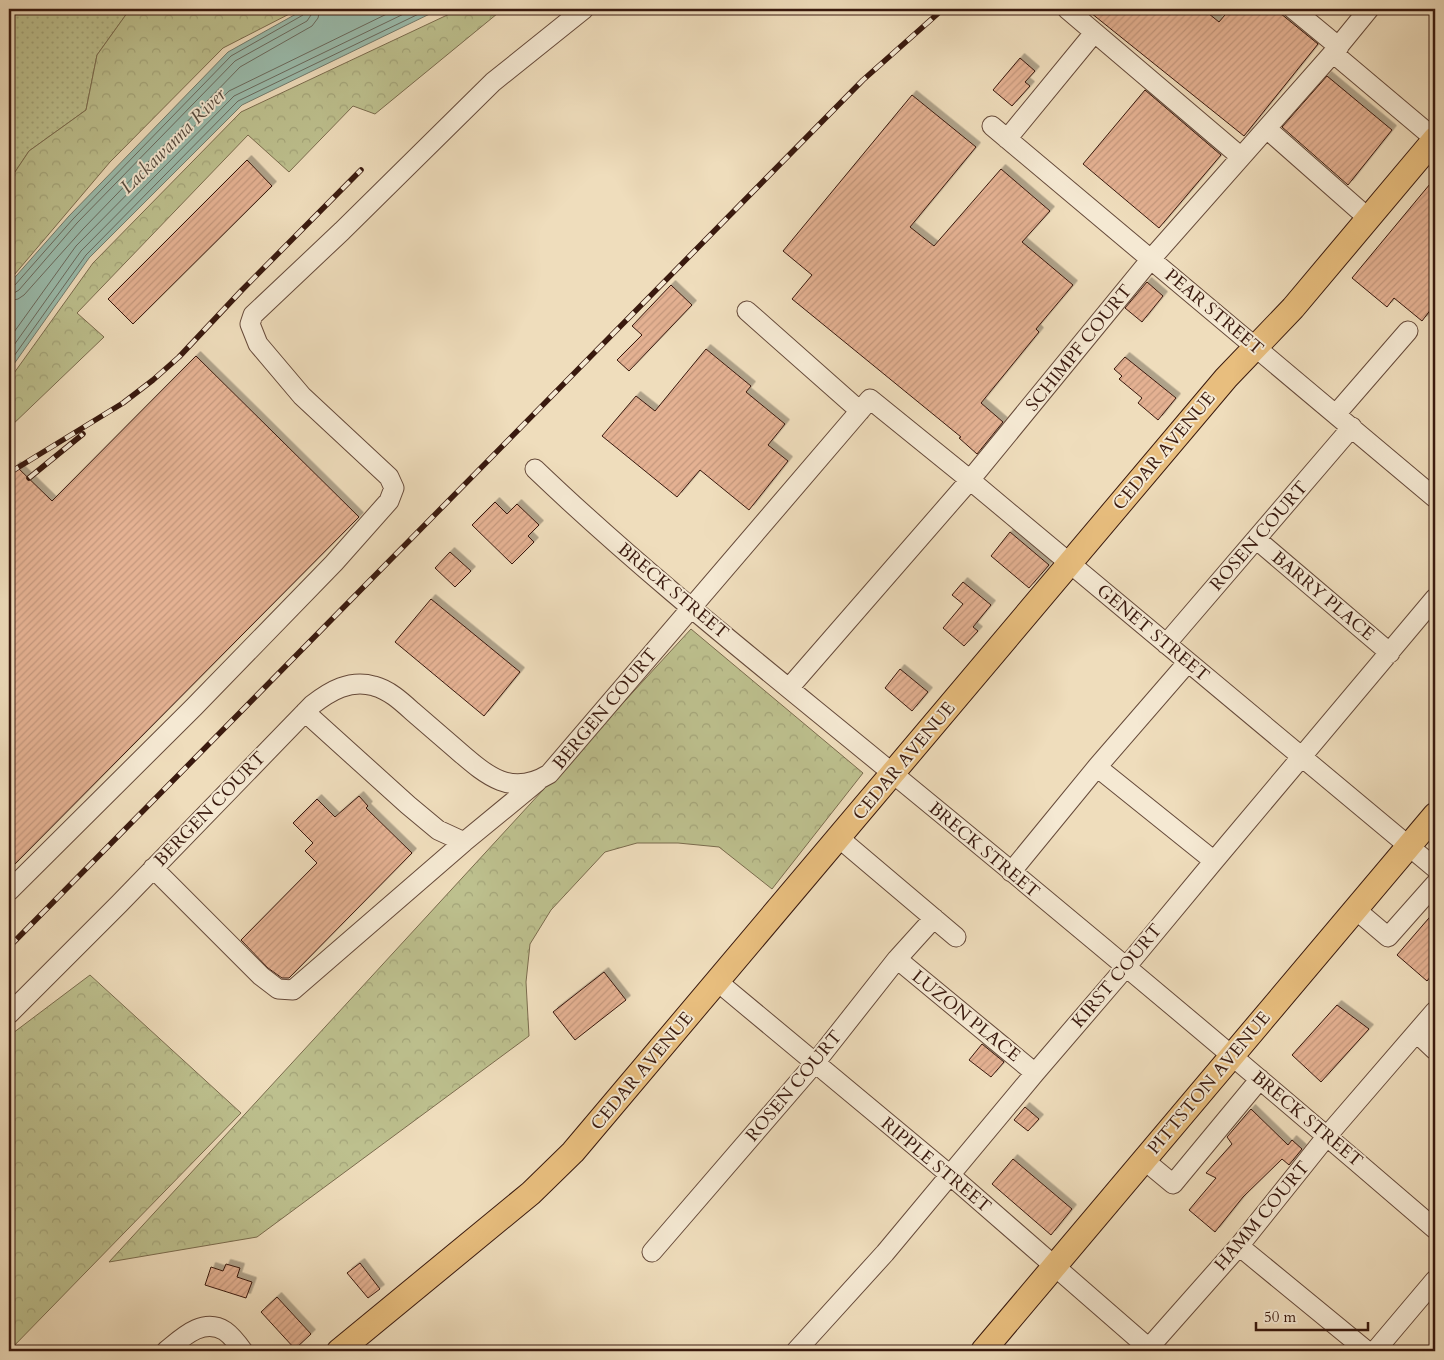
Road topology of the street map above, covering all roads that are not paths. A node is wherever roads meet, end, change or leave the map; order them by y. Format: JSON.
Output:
{"nodes":[{"id":1,"x":584,"y":9,"type":"edge"},
{"id":2,"x":1294,"y":9,"type":"edge"},
{"id":3,"x":1369,"y":9,"type":"edge"},
{"id":4,"x":1067,"y":10,"type":"edge"},
{"id":5,"x":1094,"y":34,"type":"junction"},
{"id":6,"x":1336,"y":50,"type":"junction"},
{"id":7,"x":992,"y":126,"type":"dead end"},
{"id":8,"x":1267,"y":129,"type":"junction"},
{"id":9,"x":1007,"y":139,"type":"junction"},
{"id":10,"x":1435,"y":139,"type":"edge"},
{"id":11,"x":1242,"y":157,"type":"junction"},
{"id":12,"x":1368,"y":218,"type":"junction"},
{"id":13,"x":1151,"y":259,"type":"junction"},
{"id":14,"x":747,"y":311,"type":"dead end"},
{"id":15,"x":1408,"y":330,"type":"dead end"},
{"id":16,"x":1256,"y":346,"type":"junction"},
{"id":17,"x":865,"y":405,"type":"junction"},
{"id":18,"x":1336,"y":414,"type":"junction"},
{"id":19,"x":1352,"y":427,"type":"junction"},
{"id":20,"x":1407,"y":458,"type":"dead end"},
{"id":21,"x":535,"y":469,"type":"dead end"},
{"id":22,"x":970,"y":480,"type":"junction"},
{"id":23,"x":1435,"y":482,"type":"edge"},
{"id":24,"x":1435,"y":498,"type":"edge"},
{"id":25,"x":1256,"y":539,"type":"junction"},
{"id":26,"x":1070,"y":564,"type":"junction"},
{"id":27,"x":1435,"y":598,"type":"edge"},
{"id":28,"x":692,"y":608,"type":"junction"},
{"id":29,"x":1166,"y":644,"type":"junction"},
{"id":30,"x":1390,"y":653,"type":"junction"},
{"id":31,"x":1188,"y":662,"type":"junction"},
{"id":32,"x":789,"y":688,"type":"junction"},
{"id":33,"x":305,"y":712,"type":"junction"},
{"id":34,"x":1302,"y":757,"type":"junction"},
{"id":35,"x":1097,"y":767,"type":"junction"},
{"id":36,"x":893,"y":774,"type":"junction"},
{"id":37,"x":537,"y":782,"type":"junction"},
{"id":38,"x":1435,"y":815,"type":"edge"},
{"id":39,"x":839,"y":838,"type":"junction"},
{"id":40,"x":464,"y":842,"type":"junction"},
{"id":41,"x":1409,"y":846,"type":"junction"},
{"id":42,"x":1214,"y":861,"type":"junction"},
{"id":43,"x":153,"y":868,"type":"junction"},
{"id":44,"x":1435,"y":868,"type":"edge"},
{"id":45,"x":1011,"y":872,"type":"junction"},
{"id":46,"x":1435,"y":884,"type":"edge"},
{"id":47,"x":9,"y":891,"type":"edge"},
{"id":48,"x":1355,"y":909,"type":"junction"},
{"id":49,"x":934,"y":918,"type":"junction"},
{"id":50,"x":956,"y":937,"type":"dead end"},
{"id":51,"x":897,"y":959,"type":"junction"},
{"id":52,"x":1126,"y":967,"type":"junction"},
{"id":53,"x":718,"y":982,"type":"junction"},
{"id":54,"x":1435,"y":1011,"type":"edge"},
{"id":55,"x":9,"y":1014,"type":"edge"},
{"id":56,"x":1416,"y":1033,"type":"junction"},
{"id":57,"x":1435,"y":1050,"type":"edge"},
{"id":58,"x":1232,"y":1056,"type":"junction"},
{"id":59,"x":815,"y":1063,"type":"junction"},
{"id":60,"x":1035,"y":1073,"type":"junction"},
{"id":61,"x":1260,"y":1079,"type":"junction"},
{"id":62,"x":1327,"y":1136,"type":"junction"},
{"id":63,"x":1144,"y":1160,"type":"junction"},
{"id":64,"x":950,"y":1176,"type":"junction"},
{"id":65,"x":1435,"y":1229,"type":"edge"},
{"id":66,"x":1239,"y":1246,"type":"junction"},
{"id":67,"x":652,"y":1252,"type":"dead end"},
{"id":68,"x":1054,"y":1266,"type":"junction"},
{"id":69,"x":1435,"y":1280,"type":"edge"},
{"id":70,"x":1148,"y":1350,"type":"edge"},
{"id":71,"x":166,"y":1351,"type":"edge"},
{"id":72,"x":244,"y":1351,"type":"edge"},
{"id":73,"x":340,"y":1351,"type":"edge"},
{"id":74,"x":796,"y":1351,"type":"edge"},
{"id":75,"x":983,"y":1351,"type":"edge"},
{"id":76,"x":1367,"y":1351,"type":"edge"},
{"id":77,"x":1375,"y":1351,"type":"edge"}],
"edges":[{"from":1,"to":47,"type":"street"},
{"from":2,"to":6,"type":"street"},
{"from":3,"to":6,"type":"street","name":"SCHIMPF COURT"},
{"from":4,"to":5,"type":"street"},
{"from":5,"to":9,"type":"street"},
{"from":5,"to":11,"type":"street"},
{"from":6,"to":8,"type":"street","name":"SCHIMPF COURT"},
{"from":6,"to":10,"type":"street"},
{"from":7,"to":9,"type":"street","name":"PEAR STREET"},
{"from":8,"to":11,"type":"street","name":"SCHIMPF COURT"},
{"from":8,"to":12,"type":"street"},
{"from":9,"to":13,"type":"street","name":"PEAR STREET"},
{"from":10,"to":12,"type":"main road","name":"CEDAR AVENUE"},
{"from":11,"to":13,"type":"street","name":"SCHIMPF COURT"},
{"from":12,"to":16,"type":"main road","name":"CEDAR AVENUE"},
{"from":13,"to":16,"type":"street","name":"PEAR STREET"},
{"from":13,"to":22,"type":"street","name":"SCHIMPF COURT"},
{"from":14,"to":17,"type":"street","name":"GENET STREET"},
{"from":15,"to":18,"type":"street"},
{"from":16,"to":18,"type":"street","name":"PEAR STREET"},
{"from":16,"to":26,"type":"main road","name":"CEDAR AVENUE"},
{"from":17,"to":22,"type":"street","name":"GENET STREET"},
{"from":17,"to":28,"type":"street","name":"BERGEN COURT"},
{"from":18,"to":19,"type":"street","name":"PEAR STREET"},
{"from":19,"to":24,"type":"street","name":"PEAR STREET"},
{"from":19,"to":25,"type":"street","name":"ROSEN COURT"},
{"from":20,"to":23,"type":"street"},
{"from":21,"to":28,"type":"street","name":"BRECK STREET"},
{"from":22,"to":26,"type":"street","name":"GENET STREET"},
{"from":22,"to":32,"type":"street","name":"SCHIMPF COURT"},
{"from":25,"to":29,"type":"street","name":"ROSEN COURT"},
{"from":25,"to":30,"type":"street","name":"BARRY PLACE"},
{"from":26,"to":29,"type":"street","name":"GENET STREET"},
{"from":26,"to":36,"type":"main road","name":"CEDAR AVENUE"},
{"from":27,"to":30,"type":"street","name":"KIRST COURT"},
{"from":28,"to":32,"type":"street","name":"BRECK STREET"},
{"from":28,"to":37,"type":"street","name":"BERGEN COURT"},
{"from":29,"to":31,"type":"street","name":"GENET STREET"},
{"from":30,"to":34,"type":"street","name":"KIRST COURT"},
{"from":31,"to":34,"type":"street","name":"GENET STREET"},
{"from":31,"to":35,"type":"street"},
{"from":32,"to":36,"type":"street","name":"BRECK STREET"},
{"from":33,"to":37,"type":"street","name":"BERGEN COURT"},
{"from":33,"to":40,"type":"street"},
{"from":33,"to":43,"type":"street","name":"BERGEN COURT"},
{"from":34,"to":41,"type":"street","name":"GENET STREET"},
{"from":34,"to":42,"type":"street","name":"KIRST COURT"},
{"from":35,"to":42,"type":"street"},
{"from":35,"to":45,"type":"street"},
{"from":36,"to":39,"type":"main road","name":"CEDAR AVENUE"},
{"from":36,"to":45,"type":"street","name":"BRECK STREET"},
{"from":37,"to":40,"type":"street"},
{"from":38,"to":41,"type":"main road","name":"PITTSTON AVENUE"},
{"from":39,"to":49,"type":"street"},
{"from":39,"to":53,"type":"main road","name":"CEDAR AVENUE"},
{"from":40,"to":43,"type":"street"},
{"from":41,"to":44,"type":"street","name":"GENET STREET"},
{"from":41,"to":48,"type":"main road","name":"PITTSTON AVENUE"},
{"from":42,"to":52,"type":"street","name":"KIRST COURT"},
{"from":43,"to":55,"type":"street","name":"BERGEN COURT"},
{"from":45,"to":52,"type":"street","name":"BRECK STREET"},
{"from":46,"to":48,"type":"street"},
{"from":48,"to":58,"type":"main road","name":"PITTSTON AVENUE"},
{"from":49,"to":50,"type":"street"},
{"from":49,"to":51,"type":"street","name":"ROSEN COURT"},
{"from":51,"to":59,"type":"street","name":"ROSEN COURT"},
{"from":51,"to":60,"type":"street","name":"LUZON PLACE"},
{"from":52,"to":58,"type":"street","name":"BRECK STREET"},
{"from":52,"to":60,"type":"street","name":"KIRST COURT"},
{"from":53,"to":59,"type":"street","name":"RIPPLE STREET"},
{"from":53,"to":73,"type":"main road","name":"CEDAR AVENUE"},
{"from":54,"to":56,"type":"street","name":"HAMM COURT"},
{"from":56,"to":57,"type":"street"},
{"from":56,"to":62,"type":"street","name":"HAMM COURT"},
{"from":58,"to":61,"type":"street","name":"BRECK STREET"},
{"from":58,"to":63,"type":"main road","name":"PITTSTON AVENUE"},
{"from":59,"to":64,"type":"street","name":"RIPPLE STREET"},
{"from":59,"to":67,"type":"street","name":"ROSEN COURT"},
{"from":60,"to":64,"type":"street","name":"KIRST COURT"},
{"from":61,"to":62,"type":"street","name":"BRECK STREET"},
{"from":61,"to":63,"type":"street"},
{"from":62,"to":65,"type":"street","name":"BRECK STREET"},
{"from":62,"to":66,"type":"street","name":"HAMM COURT"},
{"from":63,"to":68,"type":"main road","name":"PITTSTON AVENUE"},
{"from":64,"to":68,"type":"street","name":"RIPPLE STREET"},
{"from":64,"to":74,"type":"street","name":"KIRST COURT"},
{"from":66,"to":70,"type":"street","name":"HAMM COURT"},
{"from":66,"to":76,"type":"street"},
{"from":68,"to":70,"type":"street","name":"RIPPLE STREET"},
{"from":68,"to":75,"type":"main road","name":"PITTSTON AVENUE"},
{"from":69,"to":77,"type":"street"},
{"from":71,"to":72,"type":"street"}]}
